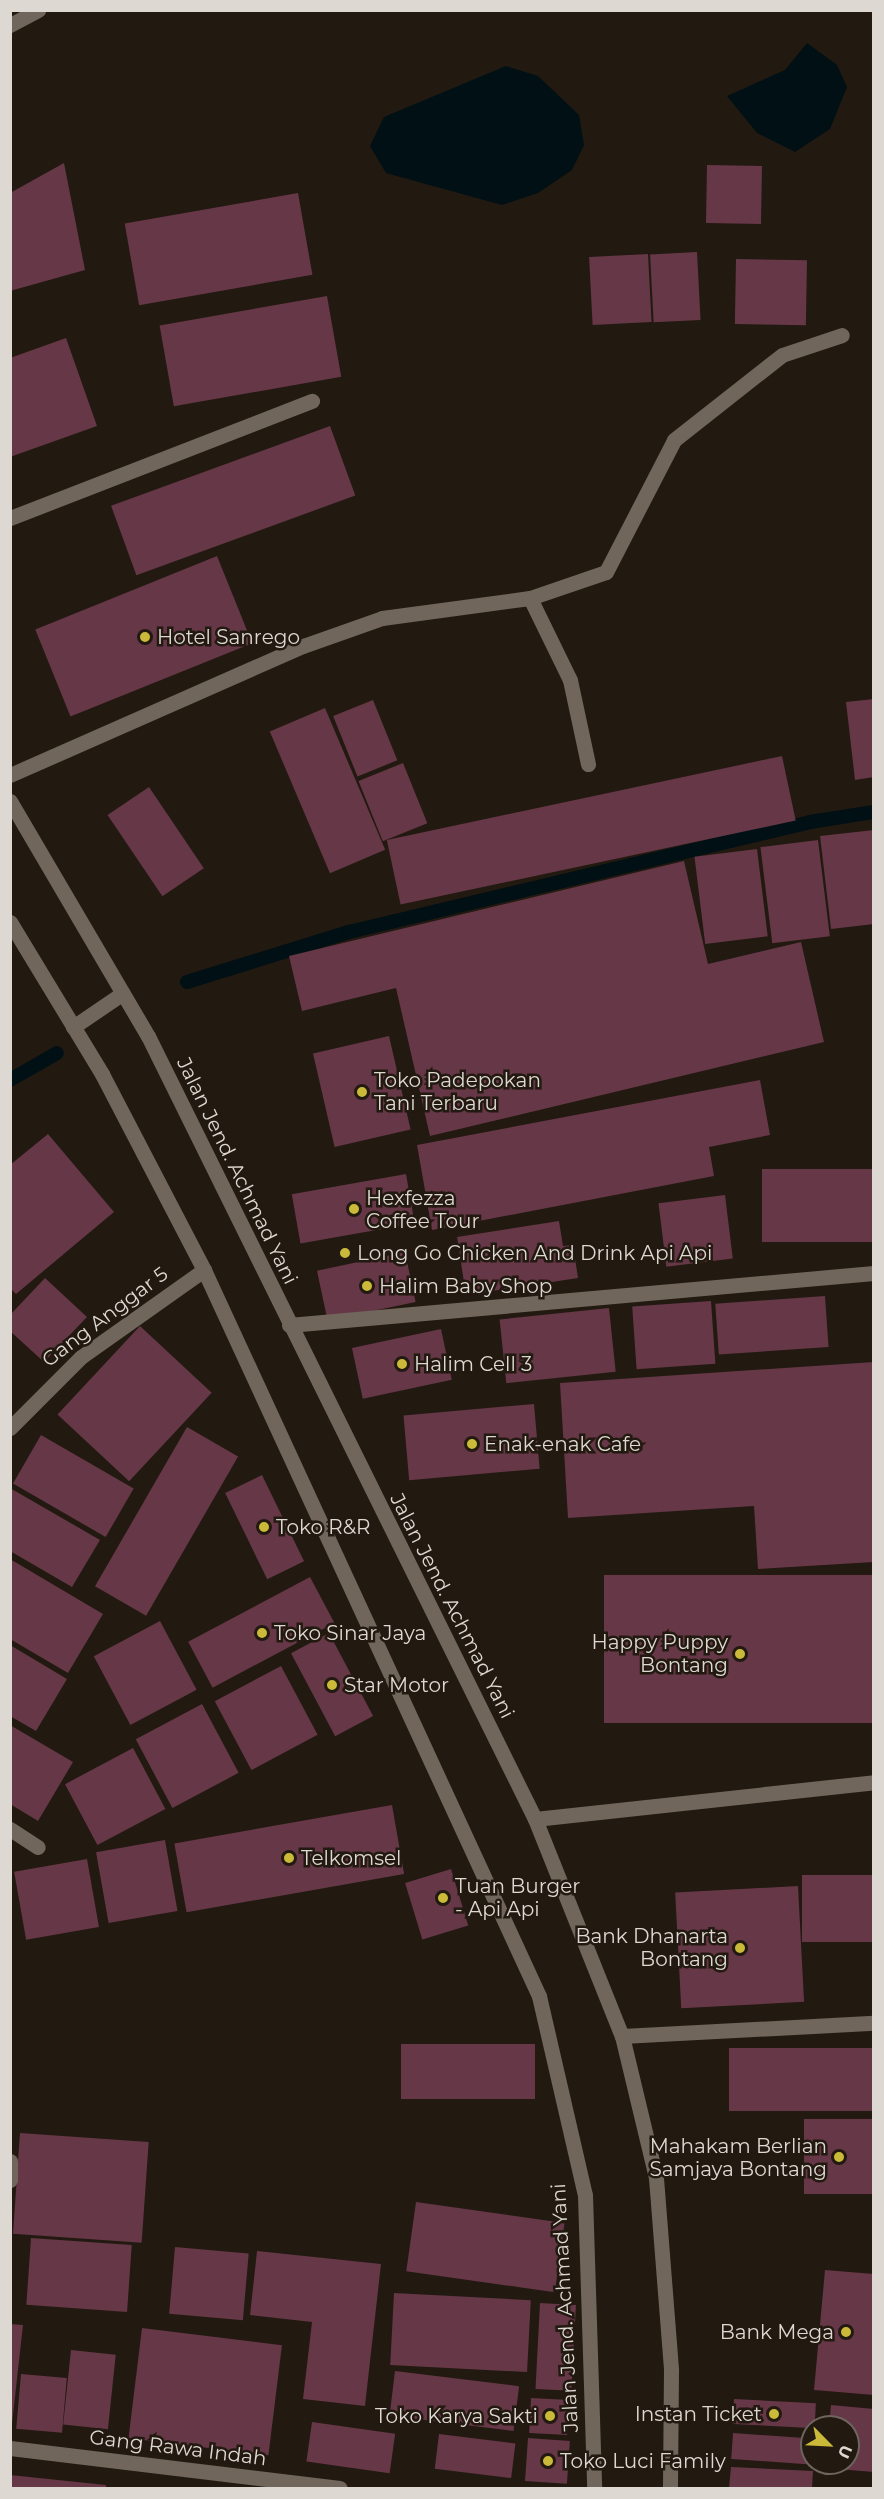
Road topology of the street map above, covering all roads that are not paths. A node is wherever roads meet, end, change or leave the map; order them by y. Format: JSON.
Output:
{"nodes":[{"id":1,"x":38,"y":10,"type":"edge"},
{"id":2,"x":10,"y":25,"type":"edge"},
{"id":3,"x":842,"y":335,"type":"dead end"},
{"id":4,"x":312,"y":401,"type":"dead end"},
{"id":5,"x":10,"y":518,"type":"edge"},
{"id":6,"x":530,"y":598,"type":"junction"},
{"id":7,"x":588,"y":764,"type":"dead end"},
{"id":8,"x":10,"y":775,"type":"edge"},
{"id":9,"x":10,"y":801,"type":"edge"},
{"id":10,"x":10,"y":922,"type":"edge"},
{"id":11,"x":123,"y":993,"type":"junction"},
{"id":12,"x":73,"y":1027,"type":"junction"},
{"id":13,"x":204,"y":1270,"type":"junction"},
{"id":14,"x":873,"y":1273,"type":"edge"},
{"id":15,"x":289,"y":1325,"type":"junction"},
{"id":16,"x":10,"y":1428,"type":"edge"},
{"id":17,"x":873,"y":1782,"type":"edge"},
{"id":18,"x":535,"y":1819,"type":"junction"},
{"id":19,"x":10,"y":1829,"type":"edge"},
{"id":20,"x":38,"y":1847,"type":"dead end"},
{"id":21,"x":873,"y":2023,"type":"edge"},
{"id":22,"x":622,"y":2036,"type":"junction"},
{"id":23,"x":10,"y":2161,"type":"edge"},
{"id":24,"x":10,"y":2180,"type":"edge"},
{"id":25,"x":10,"y":2448,"type":"edge"},
{"id":26,"x":340,"y":2488,"type":"edge"},
{"id":27,"x":594,"y":2488,"type":"edge"},
{"id":28,"x":670,"y":2488,"type":"edge"}],
"edges":[{"from":1,"to":2,"type":"street"},
{"from":3,"to":6,"type":"street"},
{"from":4,"to":5,"type":"street"},
{"from":6,"to":7,"type":"street"},
{"from":6,"to":8,"type":"street"},
{"from":9,"to":11,"type":"street","name":"Jalan Jend. Achmad Yani"},
{"from":10,"to":12,"type":"street","name":"Jalan Jend. Achmad Yani"},
{"from":11,"to":12,"type":"street"},
{"from":11,"to":15,"type":"street","name":"Jalan Jend. Achmad Yani"},
{"from":12,"to":13,"type":"street","name":"Jalan Jend. Achmad Yani"},
{"from":13,"to":16,"type":"street","name":"Gang Anggar 5"},
{"from":13,"to":27,"type":"street","name":"Jalan Jend. Achmad Yani"},
{"from":14,"to":15,"type":"street"},
{"from":15,"to":18,"type":"street","name":"Jalan Jend. Achmad Yani"},
{"from":17,"to":18,"type":"street"},
{"from":18,"to":22,"type":"street","name":"Jalan Jend. Achmad Yani"},
{"from":19,"to":20,"type":"street"},
{"from":21,"to":22,"type":"street"},
{"from":22,"to":28,"type":"street","name":"Jalan Jend. Achmad Yani"},
{"from":23,"to":24,"type":"street"},
{"from":25,"to":26,"type":"street","name":"Gang Rawa Indah"}]}
